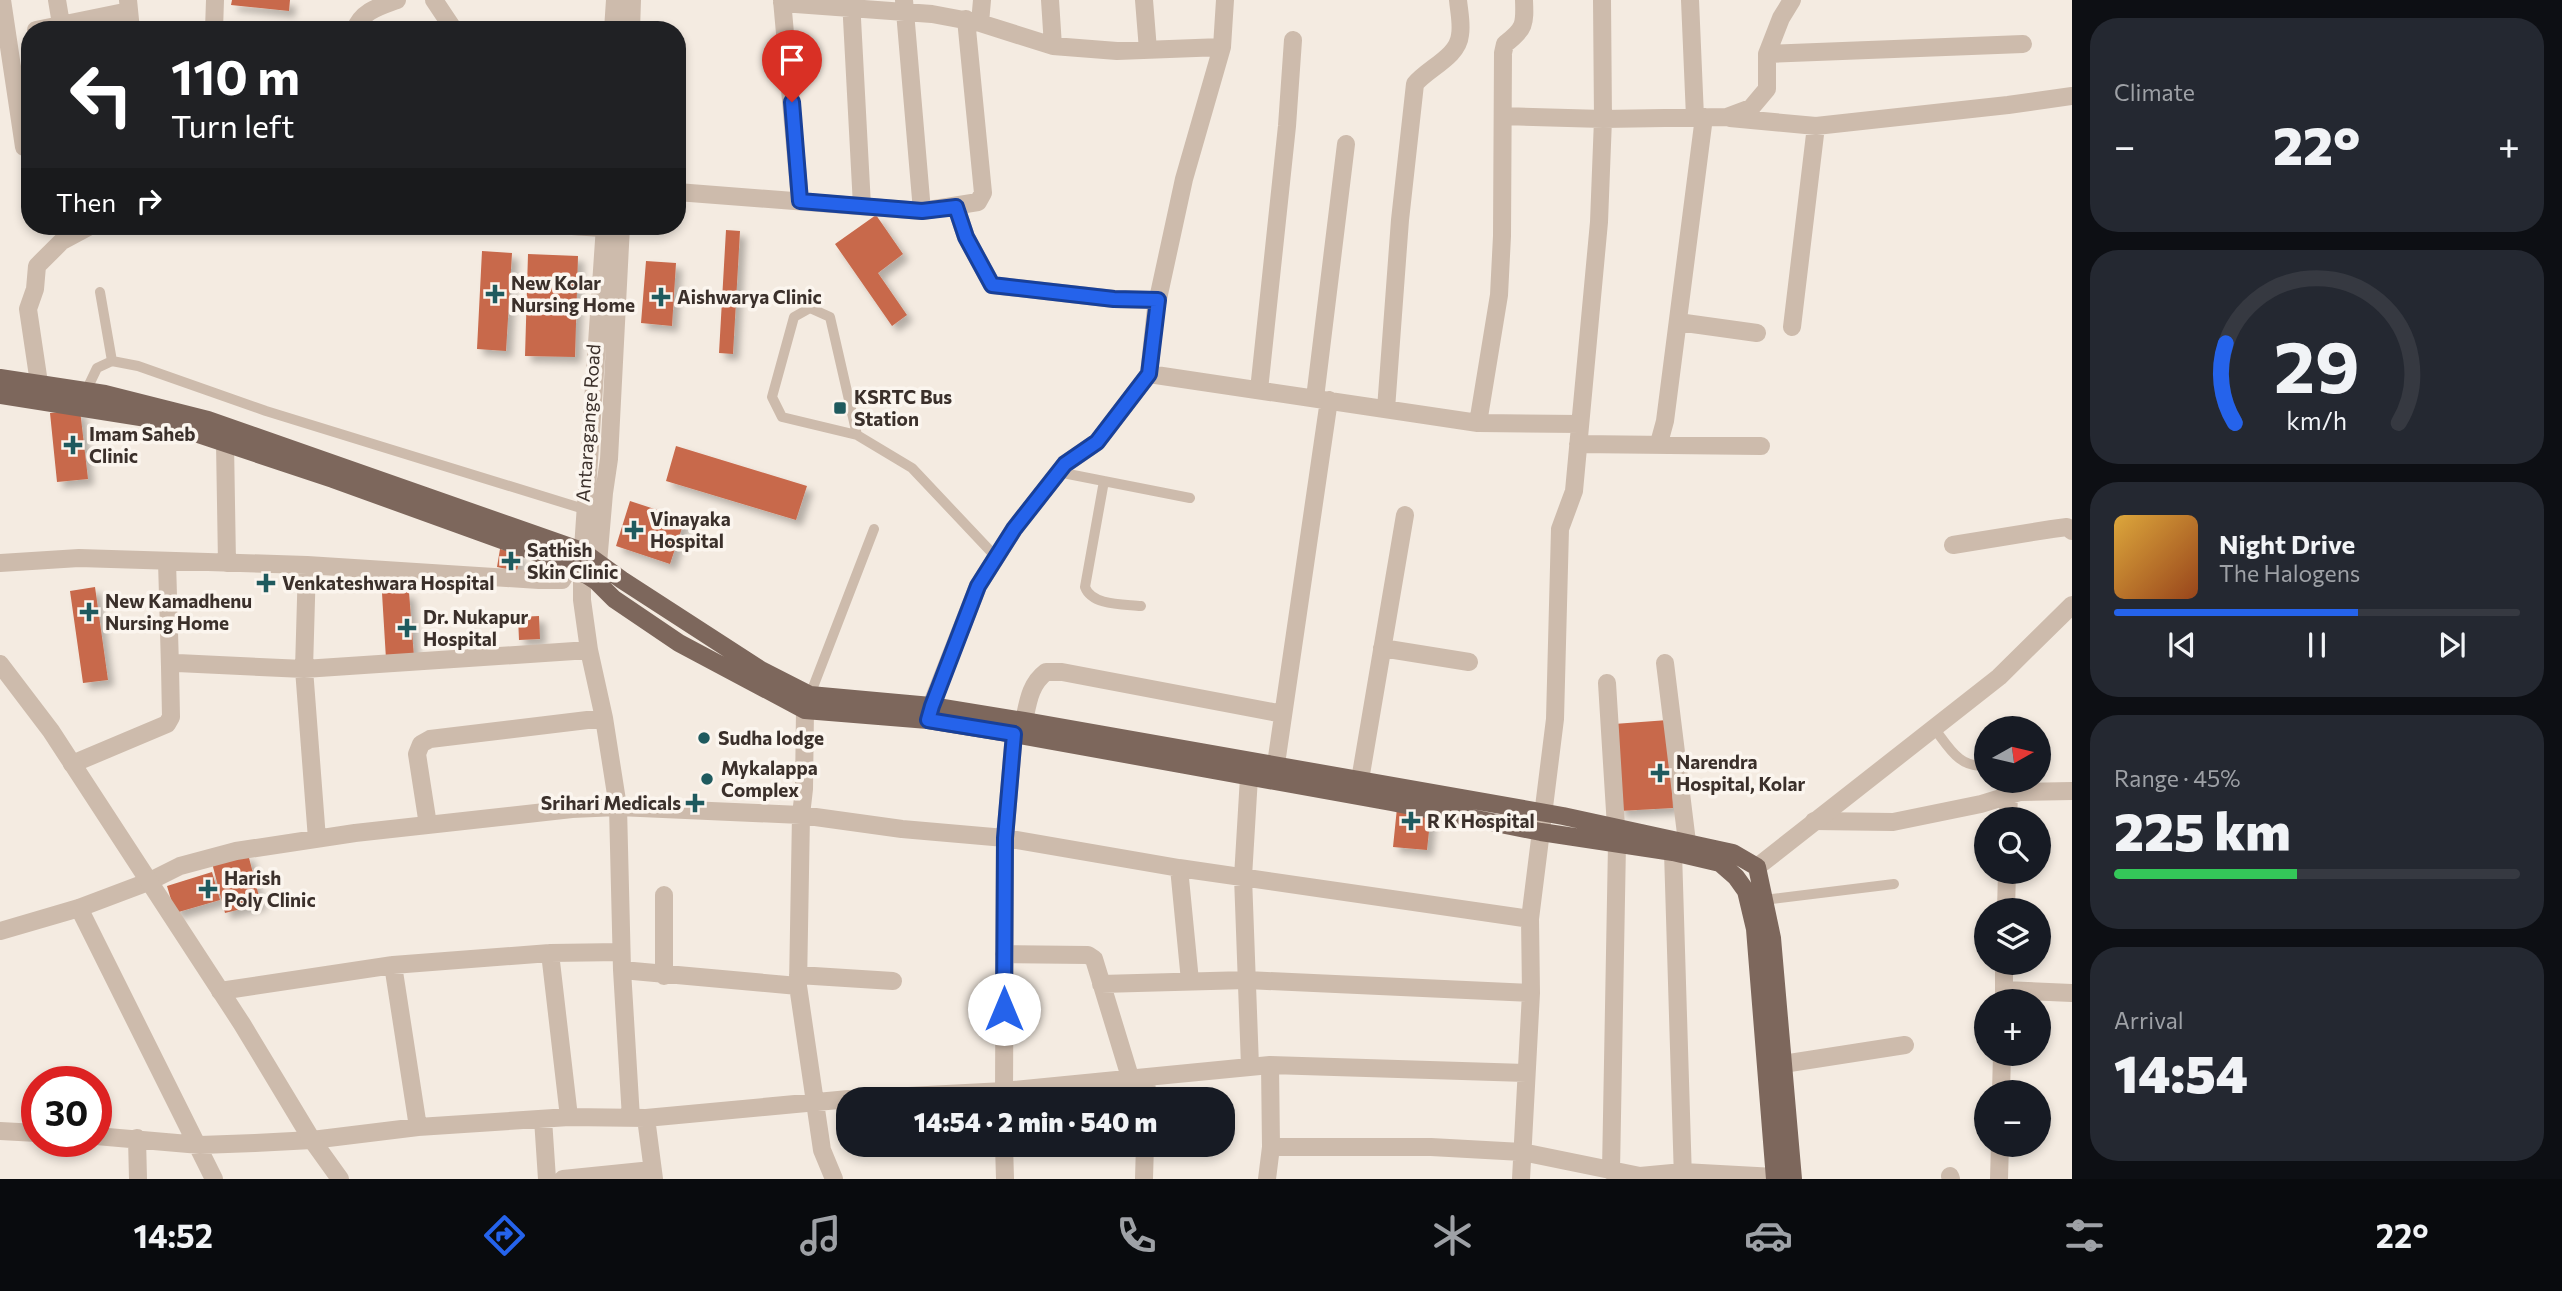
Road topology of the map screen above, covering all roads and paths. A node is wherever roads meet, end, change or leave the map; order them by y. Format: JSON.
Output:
{"nodes":[{"id":1,"x":2,"y":0,"type":"edge"},
{"id":2,"x":57,"y":0,"type":"edge"},
{"id":3,"x":215,"y":0,"type":"edge"},
{"id":4,"x":397,"y":0,"type":"edge"},
{"id":5,"x":434,"y":0,"type":"edge"},
{"id":6,"x":615,"y":0,"type":"edge"},
{"id":7,"x":632,"y":0,"type":"edge"},
{"id":8,"x":982,"y":0,"type":"edge"},
{"id":9,"x":1050,"y":0,"type":"edge"},
{"id":10,"x":1144,"y":0,"type":"edge"},
{"id":11,"x":1225,"y":0,"type":"edge"},
{"id":12,"x":1458,"y":0,"type":"edge"},
{"id":13,"x":1524,"y":0,"type":"edge"},
{"id":14,"x":1602,"y":0,"type":"edge"},
{"id":15,"x":1690,"y":0,"type":"edge"},
{"id":16,"x":1792,"y":0,"type":"edge"},
{"id":17,"x":782,"y":1,"type":"edge"},
{"id":18,"x":851,"y":3,"type":"edge"},
{"id":19,"x":129,"y":5,"type":"edge"},
{"id":20,"x":904,"y":6,"type":"edge"},
{"id":21,"x":60,"y":21,"type":"edge"},
{"id":22,"x":80,"y":21,"type":"edge"},
{"id":23,"x":214,"y":21,"type":"edge"},
{"id":24,"x":360,"y":21,"type":"edge"},
{"id":25,"x":448,"y":21,"type":"edge"},
{"id":26,"x":614,"y":21,"type":"edge"},
{"id":27,"x":631,"y":21,"type":"edge"},
{"id":28,"x":973,"y":21,"type":"junction"},
{"id":29,"x":21,"y":33,"type":"edge"},
{"id":30,"x":3,"y":36,"type":"edge"},
{"id":31,"x":1293,"y":40,"type":"dead end"},
{"id":32,"x":2023,"y":44,"type":"dead end"},
{"id":33,"x":1054,"y":46,"type":"junction"},
{"id":34,"x":1222,"y":47,"type":"junction"},
{"id":35,"x":1147,"y":50,"type":"junction"},
{"id":36,"x":1767,"y":54,"type":"junction"},
{"id":37,"x":2072,"y":96,"type":"edge"},
{"id":38,"x":1503,"y":116,"type":"junction"},
{"id":39,"x":1699,"y":117,"type":"junction"},
{"id":40,"x":1727,"y":117,"type":"junction"},
{"id":41,"x":1603,"y":119,"type":"junction"},
{"id":42,"x":1816,"y":126,"type":"junction"},
{"id":43,"x":21,"y":131,"type":"edge"},
{"id":44,"x":1346,"y":145,"type":"dead end"},
{"id":45,"x":686,"y":193,"type":"edge"},
{"id":46,"x":800,"y":201,"type":"junction"},
{"id":47,"x":862,"y":206,"type":"junction"},
{"id":48,"x":956,"y":207,"type":"junction"},
{"id":49,"x":922,"y":211,"type":"junction"},
{"id":50,"x":73,"y":235,"type":"edge"},
{"id":51,"x":612,"y":235,"type":"edge"},
{"id":52,"x":613,"y":235,"type":"edge"},
{"id":53,"x":100,"y":292,"type":"dead end"},
{"id":54,"x":1158,"y":300,"type":"junction"},
{"id":55,"x":1678,"y":322,"type":"junction"},
{"id":56,"x":1792,"y":327,"type":"dead end"},
{"id":57,"x":1758,"y":333,"type":"dead end"},
{"id":58,"x":112,"y":361,"type":"junction"},
{"id":59,"x":1149,"y":374,"type":"junction"},
{"id":60,"x":0,"y":378,"type":"edge"},
{"id":61,"x":39,"y":383,"type":"junction"},
{"id":62,"x":1259,"y":390,"type":"junction"},
{"id":63,"x":86,"y":391,"type":"junction"},
{"id":64,"x":0,"y":395,"type":"edge"},
{"id":65,"x":1322,"y":399,"type":"junction"},
{"id":66,"x":1386,"y":409,"type":"junction"},
{"id":67,"x":1478,"y":423,"type":"junction"},
{"id":68,"x":1580,"y":424,"type":"junction"},
{"id":69,"x":857,"y":435,"type":"junction"},
{"id":70,"x":225,"y":443,"type":"junction"},
{"id":71,"x":1659,"y":443,"type":"junction"},
{"id":72,"x":1578,"y":444,"type":"junction"},
{"id":73,"x":1761,"y":446,"type":"dead end"},
{"id":74,"x":1058,"y":472,"type":"junction"},
{"id":75,"x":1104,"y":481,"type":"junction"},
{"id":76,"x":1190,"y":498,"type":"dead end"},
{"id":77,"x":584,"y":509,"type":"junction"},
{"id":78,"x":1405,"y":515,"type":"dead end"},
{"id":79,"x":874,"y":529,"type":"dead end"},
{"id":80,"x":2072,"y":531,"type":"edge"},
{"id":81,"x":1953,"y":545,"type":"dead end"},
{"id":82,"x":996,"y":557,"type":"junction"},
{"id":83,"x":167,"y":561,"type":"junction"},
{"id":84,"x":0,"y":563,"type":"edge"},
{"id":85,"x":227,"y":563,"type":"junction"},
{"id":86,"x":600,"y":563,"type":"junction"},
{"id":87,"x":307,"y":565,"type":"junction"},
{"id":88,"x":583,"y":568,"type":"junction"},
{"id":89,"x":2072,"y":605,"type":"edge"},
{"id":90,"x":1142,"y":606,"type":"dead end"},
{"id":91,"x":1382,"y":648,"type":"junction"},
{"id":92,"x":589,"y":650,"type":"junction"},
{"id":93,"x":1469,"y":662,"type":"dead end"},
{"id":94,"x":1665,"y":663,"type":"dead end"},
{"id":95,"x":0,"y":664,"type":"edge"},
{"id":96,"x":170,"y":667,"type":"junction"},
{"id":97,"x":304,"y":669,"type":"junction"},
{"id":98,"x":1607,"y":683,"type":"dead end"},
{"id":99,"x":808,"y":702,"type":"junction"},
{"id":100,"x":930,"y":713,"type":"junction"},
{"id":101,"x":1283,"y":714,"type":"junction"},
{"id":102,"x":604,"y":718,"type":"junction"},
{"id":103,"x":1019,"y":727,"type":"junction"},
{"id":104,"x":1934,"y":728,"type":"junction"},
{"id":105,"x":72,"y":764,"type":"junction"},
{"id":106,"x":1276,"y":764,"type":"junction"},
{"id":107,"x":1974,"y":765,"type":"edge"},
{"id":108,"x":1250,"y":777,"type":"junction"},
{"id":109,"x":1360,"y":780,"type":"junction"},
{"id":110,"x":2072,"y":790,"type":"edge"},
{"id":111,"x":2009,"y":795,"type":"junction"},
{"id":112,"x":618,"y":807,"type":"junction"},
{"id":113,"x":2008,"y":807,"type":"edge"},
{"id":114,"x":1544,"y":813,"type":"junction"},
{"id":115,"x":800,"y":815,"type":"junction"},
{"id":116,"x":1814,"y":821,"type":"junction"},
{"id":117,"x":428,"y":825,"type":"junction"},
{"id":118,"x":1541,"y":832,"type":"junction"},
{"id":119,"x":1616,"y":835,"type":"junction"},
{"id":120,"x":1005,"y":838,"type":"junction"},
{"id":121,"x":317,"y":839,"type":"junction"},
{"id":122,"x":1680,"y":847,"type":"junction"},
{"id":123,"x":1757,"y":867,"type":"junction"},
{"id":124,"x":1179,"y":868,"type":"junction"},
{"id":125,"x":1243,"y":877,"type":"junction"},
{"id":126,"x":148,"y":882,"type":"junction"},
{"id":127,"x":1894,"y":884,"type":"dead end"},
{"id":128,"x":664,"y":895,"type":"dead end"},
{"id":129,"x":1764,"y":900,"type":"junction"},
{"id":130,"x":79,"y":908,"type":"junction"},
{"id":131,"x":1530,"y":919,"type":"junction"},
{"id":132,"x":0,"y":931,"type":"edge"},
{"id":133,"x":550,"y":953,"type":"junction"},
{"id":134,"x":1004,"y":954,"type":"junction"},
{"id":135,"x":621,"y":961,"type":"junction"},
{"id":136,"x":393,"y":965,"type":"junction"},
{"id":137,"x":664,"y":976,"type":"junction"},
{"id":138,"x":1247,"y":980,"type":"junction"},
{"id":139,"x":798,"y":981,"type":"junction"},
{"id":140,"x":893,"y":981,"type":"dead end"},
{"id":141,"x":1190,"y":981,"type":"junction"},
{"id":142,"x":1101,"y":984,"type":"junction"},
{"id":143,"x":220,"y":991,"type":"junction"},
{"id":144,"x":1531,"y":993,"type":"junction"},
{"id":145,"x":2072,"y":993,"type":"edge"},
{"id":146,"x":2051,"y":994,"type":"edge"},
{"id":147,"x":1905,"y":1045,"type":"dead end"},
{"id":148,"x":1783,"y":1064,"type":"junction"},
{"id":149,"x":1270,"y":1065,"type":"junction"},
{"id":150,"x":1250,"y":1066,"type":"junction"},
{"id":151,"x":1526,"y":1073,"type":"junction"},
{"id":152,"x":1138,"y":1077,"type":"junction"},
{"id":153,"x":1004,"y":1087,"type":"edge"},
{"id":154,"x":1064,"y":1087,"type":"edge"},
{"id":155,"x":1142,"y":1087,"type":"edge"},
{"id":156,"x":836,"y":1100,"type":"edge"},
{"id":157,"x":814,"y":1101,"type":"junction"},
{"id":158,"x":569,"y":1117,"type":"junction"},
{"id":159,"x":638,"y":1118,"type":"junction"},
{"id":160,"x":543,"y":1119,"type":"junction"},
{"id":161,"x":418,"y":1127,"type":"junction"},
{"id":162,"x":0,"y":1131,"type":"edge"},
{"id":163,"x":21,"y":1132,"type":"edge"},
{"id":164,"x":112,"y":1137,"type":"edge"},
{"id":165,"x":137,"y":1138,"type":"junction"},
{"id":166,"x":312,"y":1140,"type":"junction"},
{"id":167,"x":200,"y":1145,"type":"junction"},
{"id":168,"x":1271,"y":1147,"type":"junction"},
{"id":169,"x":1522,"y":1152,"type":"junction"},
{"id":170,"x":1004,"y":1157,"type":"edge"},
{"id":171,"x":1145,"y":1157,"type":"edge"},
{"id":172,"x":2000,"y":1157,"type":"edge"},
{"id":173,"x":1611,"y":1171,"type":"junction"},
{"id":174,"x":653,"y":1174,"type":"edge"},
{"id":175,"x":1683,"y":1175,"type":"edge"},
{"id":176,"x":1640,"y":1178,"type":"edge"},
{"id":177,"x":1781,"y":1178,"type":"edge"},
{"id":178,"x":138,"y":1179,"type":"edge"},
{"id":179,"x":214,"y":1179,"type":"edge"},
{"id":180,"x":340,"y":1179,"type":"edge"},
{"id":181,"x":547,"y":1179,"type":"edge"},
{"id":182,"x":564,"y":1179,"type":"edge"},
{"id":183,"x":834,"y":1179,"type":"edge"},
{"id":184,"x":1005,"y":1179,"type":"edge"},
{"id":185,"x":1144,"y":1179,"type":"edge"},
{"id":186,"x":1267,"y":1179,"type":"edge"},
{"id":187,"x":1521,"y":1179,"type":"edge"},
{"id":188,"x":2000,"y":1179,"type":"edge"}],
"edges":[{"from":1,"to":30,"type":"street"},
{"from":2,"to":21,"type":"street"},
{"from":3,"to":23,"type":"street"},
{"from":4,"to":24,"type":"street"},
{"from":5,"to":25,"type":"street"},
{"from":6,"to":26,"type":"street"},
{"from":7,"to":27,"type":"street"},
{"from":8,"to":28,"type":"street"},
{"from":9,"to":33,"type":"street"},
{"from":10,"to":35,"type":"street"},
{"from":11,"to":34,"type":"street"},
{"from":12,"to":66,"type":"street"},
{"from":13,"to":38,"type":"street"},
{"from":14,"to":41,"type":"street"},
{"from":15,"to":39,"type":"street"},
{"from":16,"to":36,"type":"street"},
{"from":17,"to":18,"type":"street"},
{"from":17,"to":46,"type":"street"},
{"from":18,"to":20,"type":"street"},
{"from":18,"to":47,"type":"street"},
{"from":19,"to":22,"type":"street"},
{"from":20,"to":28,"type":"street"},
{"from":20,"to":49,"type":"street"},
{"from":28,"to":33,"type":"street"},
{"from":28,"to":48,"type":"street"},
{"from":29,"to":30,"type":"street"},
{"from":30,"to":43,"type":"street"},
{"from":31,"to":62,"type":"street"},
{"from":32,"to":36,"type":"street"},
{"from":33,"to":35,"type":"street"},
{"from":34,"to":35,"type":"street"},
{"from":34,"to":54,"type":"street"},
{"from":36,"to":40,"type":"street"},
{"from":37,"to":42,"type":"street"},
{"from":38,"to":41,"type":"street"},
{"from":38,"to":67,"type":"street"},
{"from":39,"to":40,"type":"street"},
{"from":39,"to":41,"type":"street"},
{"from":39,"to":55,"type":"street"},
{"from":40,"to":42,"type":"street"},
{"from":41,"to":68,"type":"street"},
{"from":42,"to":56,"type":"street"},
{"from":44,"to":65,"type":"street"},
{"from":45,"to":46,"type":"street"},
{"from":46,"to":47,"type":"street"},
{"from":47,"to":49,"type":"street"},
{"from":48,"to":49,"type":"street"},
{"from":48,"to":54,"type":"street"},
{"from":50,"to":61,"type":"street"},
{"from":51,"to":77,"type":"street","name":"Antaragange Road"},
{"from":52,"to":86,"type":"street","name":"Antaragange Road"},
{"from":53,"to":58,"type":"lane"},
{"from":54,"to":59,"type":"street"},
{"from":55,"to":57,"type":"street"},
{"from":55,"to":71,"type":"street"},
{"from":58,"to":63,"type":"lane"},
{"from":58,"to":77,"type":"lane"},
{"from":59,"to":62,"type":"street"},
{"from":59,"to":74,"type":"street"},
{"from":60,"to":61,"type":"main road"},
{"from":61,"to":63,"type":"main road"},
{"from":62,"to":65,"type":"street"},
{"from":63,"to":88,"type":"main road"},
{"from":64,"to":70,"type":"main road"},
{"from":65,"to":66,"type":"street"},
{"from":65,"to":101,"type":"street"},
{"from":66,"to":67,"type":"street"},
{"from":67,"to":68,"type":"street"},
{"from":68,"to":72,"type":"street"},
{"from":69,"to":69,"type":"lane"},
{"from":69,"to":82,"type":"lane"},
{"from":70,"to":85,"type":"street"},
{"from":70,"to":88,"type":"main road"},
{"from":71,"to":72,"type":"street"},
{"from":71,"to":73,"type":"street"},
{"from":72,"to":114,"type":"street"},
{"from":74,"to":75,"type":"lane"},
{"from":74,"to":82,"type":"street"},
{"from":75,"to":76,"type":"lane"},
{"from":75,"to":90,"type":"lane"},
{"from":77,"to":88,"type":"street","name":"Antaragange Road"},
{"from":78,"to":91,"type":"street"},
{"from":79,"to":99,"type":"lane"},
{"from":80,"to":81,"type":"street"},
{"from":82,"to":100,"type":"street"},
{"from":83,"to":84,"type":"street"},
{"from":83,"to":85,"type":"street"},
{"from":83,"to":96,"type":"street"},
{"from":85,"to":87,"type":"street"},
{"from":86,"to":88,"type":"main road"},
{"from":86,"to":99,"type":"main road"},
{"from":87,"to":88,"type":"street"},
{"from":87,"to":97,"type":"street"},
{"from":88,"to":92,"type":"street"},
{"from":88,"to":99,"type":"main road"},
{"from":89,"to":104,"type":"street"},
{"from":91,"to":93,"type":"street"},
{"from":91,"to":109,"type":"street"},
{"from":92,"to":97,"type":"street"},
{"from":92,"to":102,"type":"street"},
{"from":94,"to":122,"type":"street"},
{"from":95,"to":105,"type":"street"},
{"from":96,"to":97,"type":"street"},
{"from":96,"to":105,"type":"street"},
{"from":97,"to":121,"type":"street"},
{"from":98,"to":119,"type":"street"},
{"from":99,"to":100,"type":"main road"},
{"from":99,"to":115,"type":"street"},
{"from":100,"to":103,"type":"main road"},
{"from":101,"to":103,"type":"street"},
{"from":101,"to":106,"type":"street"},
{"from":102,"to":112,"type":"street"},
{"from":102,"to":117,"type":"street"},
{"from":103,"to":106,"type":"main road"},
{"from":103,"to":108,"type":"main road"},
{"from":103,"to":120,"type":"street"},
{"from":104,"to":107,"type":"lane"},
{"from":104,"to":116,"type":"street"},
{"from":105,"to":126,"type":"street"},
{"from":106,"to":109,"type":"main road"},
{"from":108,"to":118,"type":"main road"},
{"from":108,"to":125,"type":"street"},
{"from":109,"to":114,"type":"main road"},
{"from":110,"to":111,"type":"street"},
{"from":111,"to":113,"type":"street"},
{"from":111,"to":116,"type":"street"},
{"from":112,"to":115,"type":"street"},
{"from":112,"to":117,"type":"street"},
{"from":112,"to":135,"type":"street"},
{"from":114,"to":118,"type":"street"},
{"from":114,"to":119,"type":"main road"},
{"from":115,"to":120,"type":"street"},
{"from":115,"to":139,"type":"street"},
{"from":116,"to":123,"type":"street"},
{"from":117,"to":121,"type":"street"},
{"from":118,"to":119,"type":"main road"},
{"from":118,"to":131,"type":"street"},
{"from":119,"to":122,"type":"main road"},
{"from":119,"to":173,"type":"street"},
{"from":120,"to":124,"type":"street"},
{"from":120,"to":134,"type":"street"},
{"from":121,"to":126,"type":"street"},
{"from":122,"to":123,"type":"main road"},
{"from":122,"to":175,"type":"street"},
{"from":122,"to":177,"type":"main road"},
{"from":123,"to":129,"type":"main road"},
{"from":124,"to":125,"type":"street"},
{"from":124,"to":141,"type":"street"},
{"from":125,"to":131,"type":"street"},
{"from":125,"to":138,"type":"street"},
{"from":126,"to":130,"type":"street"},
{"from":126,"to":143,"type":"street"},
{"from":127,"to":129,"type":"lane"},
{"from":128,"to":137,"type":"street"},
{"from":129,"to":148,"type":"main road"},
{"from":130,"to":132,"type":"street"},
{"from":130,"to":167,"type":"street"},
{"from":131,"to":144,"type":"street"},
{"from":133,"to":135,"type":"street"},
{"from":133,"to":136,"type":"street"},
{"from":133,"to":158,"type":"street"},
{"from":134,"to":142,"type":"street"},
{"from":134,"to":153,"type":"street"},
{"from":135,"to":137,"type":"street"},
{"from":135,"to":159,"type":"street"},
{"from":136,"to":143,"type":"street"},
{"from":136,"to":161,"type":"street"},
{"from":137,"to":139,"type":"street"},
{"from":138,"to":141,"type":"street"},
{"from":138,"to":144,"type":"street"},
{"from":138,"to":150,"type":"street"},
{"from":139,"to":140,"type":"street"},
{"from":139,"to":157,"type":"street"},
{"from":141,"to":142,"type":"street"},
{"from":142,"to":152,"type":"street"},
{"from":143,"to":166,"type":"street"},
{"from":144,"to":151,"type":"street"},
{"from":145,"to":146,"type":"street"},
{"from":147,"to":148,"type":"street"},
{"from":148,"to":177,"type":"main road"},
{"from":149,"to":150,"type":"street"},
{"from":149,"to":151,"type":"street"},
{"from":149,"to":168,"type":"street"},
{"from":150,"to":152,"type":"street"},
{"from":151,"to":169,"type":"street"},
{"from":152,"to":154,"type":"street"},
{"from":152,"to":155,"type":"street"},
{"from":156,"to":157,"type":"street"},
{"from":157,"to":159,"type":"street"},
{"from":157,"to":183,"type":"street"},
{"from":158,"to":159,"type":"street"},
{"from":158,"to":160,"type":"street"},
{"from":159,"to":174,"type":"street"},
{"from":160,"to":161,"type":"street"},
{"from":160,"to":181,"type":"street"},
{"from":161,"to":166,"type":"street"},
{"from":162,"to":163,"type":"street"},
{"from":164,"to":165,"type":"street"},
{"from":165,"to":167,"type":"street"},
{"from":165,"to":178,"type":"street"},
{"from":166,"to":167,"type":"street"},
{"from":166,"to":180,"type":"street"},
{"from":167,"to":179,"type":"street"},
{"from":168,"to":169,"type":"street"},
{"from":168,"to":186,"type":"street"},
{"from":169,"to":173,"type":"street"},
{"from":169,"to":187,"type":"street"},
{"from":170,"to":184,"type":"street"},
{"from":171,"to":185,"type":"street"},
{"from":172,"to":188,"type":"street"},
{"from":173,"to":176,"type":"street"},
{"from":174,"to":182,"type":"street"},
{"from":175,"to":176,"type":"street"},
{"from":175,"to":177,"type":"street"}]}
